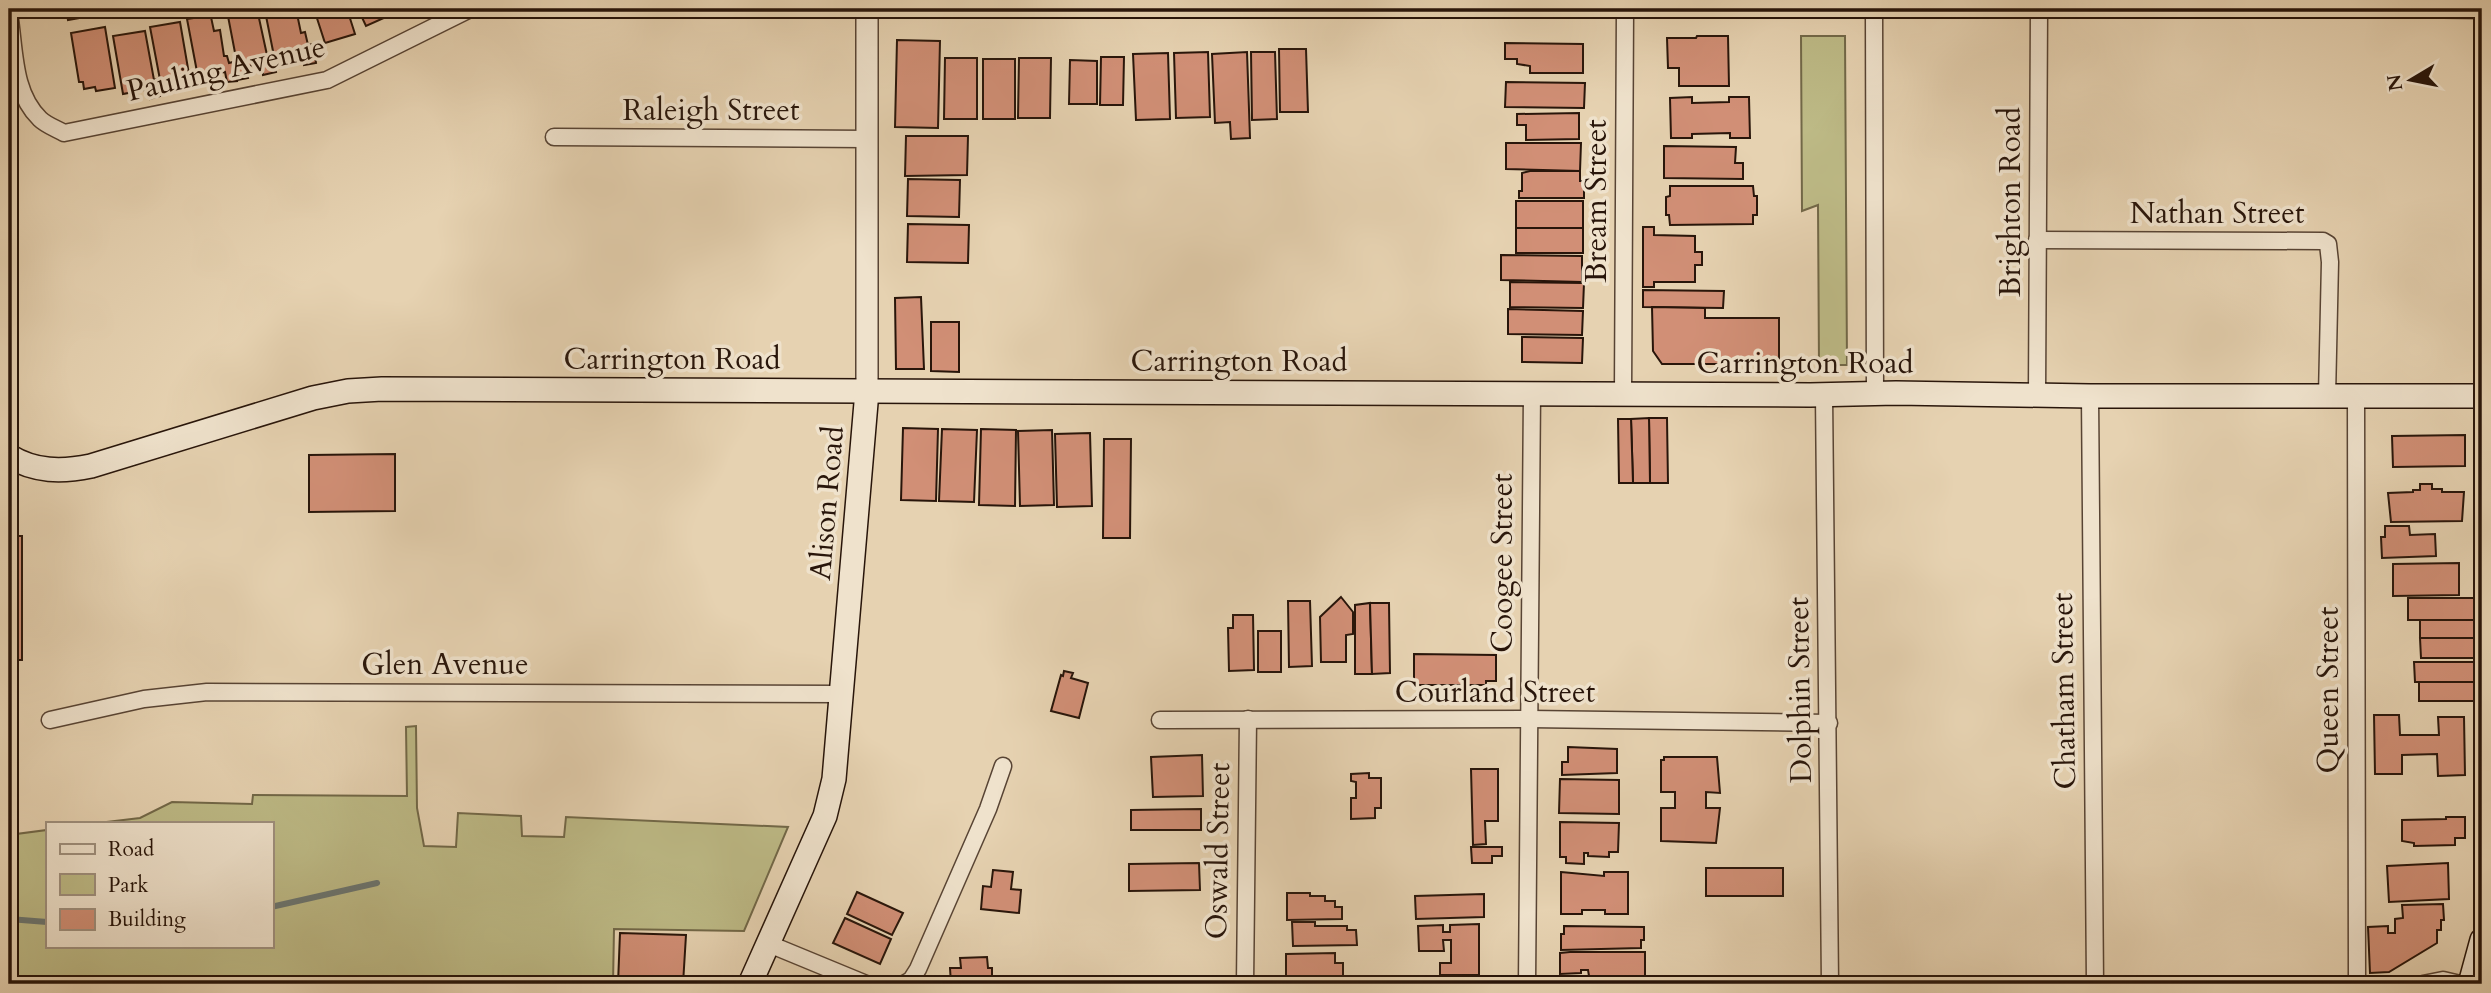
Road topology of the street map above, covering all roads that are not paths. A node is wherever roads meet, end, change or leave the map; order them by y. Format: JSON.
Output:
{"nodes":[{"id":1,"x":470,"y":9,"type":"edge"},
{"id":2,"x":867,"y":9,"type":"edge"},
{"id":3,"x":1625,"y":9,"type":"edge"},
{"id":4,"x":1874,"y":9,"type":"edge"},
{"id":5,"x":2039,"y":9,"type":"edge"},
{"id":6,"x":2404,"y":9,"type":"edge"},
{"id":7,"x":2482,"y":10,"type":"edge"},
{"id":8,"x":9,"y":13,"type":"edge"},
{"id":9,"x":554,"y":137,"type":"dead end"},
{"id":10,"x":867,"y":139,"type":"junction"},
{"id":11,"x":2037,"y":240,"type":"junction"},
{"id":12,"x":867,"y":391,"type":"junction"},
{"id":13,"x":1532,"y":393,"type":"junction"},
{"id":14,"x":1623,"y":394,"type":"junction"},
{"id":15,"x":1875,"y":394,"type":"junction"},
{"id":16,"x":1824,"y":395,"type":"junction"},
{"id":17,"x":2037,"y":396,"type":"junction"},
{"id":18,"x":2327,"y":396,"type":"junction"},
{"id":19,"x":2356,"y":396,"type":"junction"},
{"id":20,"x":2482,"y":396,"type":"edge"},
{"id":21,"x":2090,"y":397,"type":"junction"},
{"id":22,"x":9,"y":456,"type":"edge"},
{"id":23,"x":842,"y":694,"type":"junction"},
{"id":24,"x":1248,"y":719,"type":"junction"},
{"id":25,"x":1529,"y":719,"type":"junction"},
{"id":26,"x":50,"y":720,"type":"dead end"},
{"id":27,"x":1160,"y":720,"type":"dead end"},
{"id":28,"x":1829,"y":723,"type":"junction"},
{"id":29,"x":1003,"y":766,"type":"dead end"},
{"id":30,"x":2482,"y":940,"type":"edge"},
{"id":31,"x":769,"y":944,"type":"junction"},
{"id":32,"x":750,"y":984,"type":"edge"},
{"id":33,"x":866,"y":984,"type":"edge"},
{"id":34,"x":904,"y":984,"type":"edge"},
{"id":35,"x":1244,"y":984,"type":"edge"},
{"id":36,"x":1527,"y":984,"type":"edge"},
{"id":37,"x":1830,"y":984,"type":"edge"},
{"id":38,"x":2095,"y":984,"type":"edge"},
{"id":39,"x":2357,"y":984,"type":"edge"},
{"id":40,"x":2423,"y":984,"type":"edge"},
{"id":41,"x":2460,"y":984,"type":"edge"},
{"id":42,"x":2470,"y":984,"type":"edge"}],
"edges":[{"from":1,"to":8,"type":"street","name":"Pauling Avenue"},
{"from":2,"to":10,"type":"street","name":"Alison Road"},
{"from":3,"to":14,"type":"street","name":"Bream Street"},
{"from":4,"to":15,"type":"street"},
{"from":5,"to":11,"type":"street","name":"Brighton Road"},
{"from":6,"to":7,"type":"street"},
{"from":9,"to":10,"type":"street","name":"Raleigh Street"},
{"from":10,"to":12,"type":"street","name":"Alison Road"},
{"from":11,"to":17,"type":"street","name":"Brighton Road"},
{"from":11,"to":18,"type":"street","name":"Nathan Street"},
{"from":12,"to":13,"type":"main road","name":"Carrington Road"},
{"from":12,"to":22,"type":"main road","name":"Carrington Road"},
{"from":12,"to":23,"type":"main road","name":"Alison Road"},
{"from":13,"to":14,"type":"main road","name":"Carrington Road"},
{"from":13,"to":25,"type":"street","name":"Coogee Street"},
{"from":14,"to":16,"type":"main road","name":"Carrington Road"},
{"from":15,"to":16,"type":"main road","name":"Carrington Road"},
{"from":15,"to":17,"type":"main road","name":"Carrington Road"},
{"from":16,"to":28,"type":"street","name":"Dolphin Street"},
{"from":17,"to":21,"type":"main road","name":"Carrington Road"},
{"from":18,"to":19,"type":"main road","name":"Carrington Road"},
{"from":18,"to":21,"type":"main road","name":"Carrington Road"},
{"from":19,"to":20,"type":"main road","name":"Carrington Road"},
{"from":19,"to":39,"type":"street","name":"Queen Street"},
{"from":21,"to":38,"type":"street","name":"Chatham Street"},
{"from":23,"to":26,"type":"street","name":"Glen Avenue"},
{"from":23,"to":31,"type":"main road","name":"Alison Road"},
{"from":24,"to":25,"type":"street","name":"Courland Street"},
{"from":24,"to":27,"type":"street","name":"Courland Street"},
{"from":24,"to":35,"type":"street","name":"Oswald Street"},
{"from":25,"to":28,"type":"street","name":"Courland Street"},
{"from":25,"to":36,"type":"street","name":"Coogee Street"},
{"from":28,"to":37,"type":"street","name":"Dolphin Street"},
{"from":29,"to":34,"type":"street"},
{"from":30,"to":42,"type":"main road"},
{"from":31,"to":32,"type":"main road","name":"Alison Road"},
{"from":31,"to":33,"type":"street"},
{"from":40,"to":41,"type":"street"}]}
